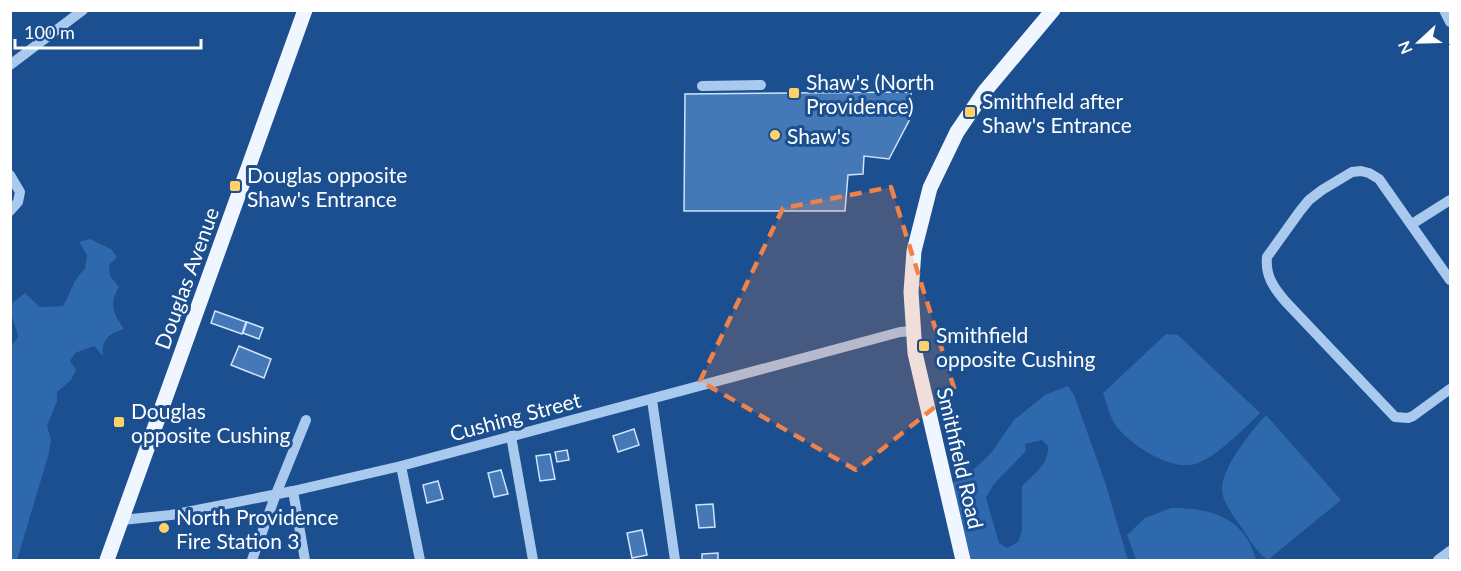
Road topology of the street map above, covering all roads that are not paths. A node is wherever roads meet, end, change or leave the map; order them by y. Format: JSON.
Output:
{"nodes":[{"id":1,"x":83,"y":10,"type":"edge"},
{"id":2,"x":305,"y":10,"type":"edge"},
{"id":3,"x":1053,"y":10,"type":"edge"},
{"id":4,"x":1444,"y":10,"type":"edge"},
{"id":5,"x":1450,"y":22,"type":"edge"},
{"id":6,"x":10,"y":65,"type":"edge"},
{"id":7,"x":761,"y":85,"type":"dead end"},
{"id":8,"x":702,"y":86,"type":"dead end"},
{"id":9,"x":10,"y":175,"type":"edge"},
{"id":10,"x":1450,"y":200,"type":"edge"},
{"id":11,"x":10,"y":211,"type":"edge"},
{"id":12,"x":1412,"y":224,"type":"junction"},
{"id":13,"x":1450,"y":280,"type":"edge"},
{"id":14,"x":913,"y":331,"type":"junction"},
{"id":15,"x":1450,"y":389,"type":"edge"},
{"id":16,"x":652,"y":400,"type":"junction"},
{"id":17,"x":306,"y":420,"type":"dead end"},
{"id":18,"x":511,"y":436,"type":"junction"},
{"id":19,"x":401,"y":466,"type":"junction"},
{"id":20,"x":293,"y":491,"type":"junction"},
{"id":21,"x":276,"y":494,"type":"junction"},
{"id":22,"x":122,"y":520,"type":"junction"},
{"id":23,"x":1450,"y":551,"type":"edge"},
{"id":24,"x":107,"y":561,"type":"edge"},
{"id":25,"x":252,"y":561,"type":"edge"},
{"id":26,"x":305,"y":561,"type":"edge"},
{"id":27,"x":420,"y":561,"type":"edge"},
{"id":28,"x":533,"y":561,"type":"edge"},
{"id":29,"x":675,"y":561,"type":"edge"},
{"id":30,"x":963,"y":561,"type":"edge"},
{"id":31,"x":1438,"y":561,"type":"edge"}],
"edges":[{"from":1,"to":6,"type":"street"},
{"from":2,"to":22,"type":"main road","name":"Douglas Avenue"},
{"from":3,"to":14,"type":"main road","name":"Smithfield Road"},
{"from":4,"to":5,"type":"street"},
{"from":7,"to":8,"type":"street"},
{"from":9,"to":11,"type":"street"},
{"from":10,"to":12,"type":"street"},
{"from":12,"to":13,"type":"street"},
{"from":12,"to":15,"type":"street"},
{"from":14,"to":16,"type":"street","name":"Cushing Street"},
{"from":14,"to":30,"type":"main road","name":"Smithfield Road"},
{"from":16,"to":18,"type":"street","name":"Cushing Street"},
{"from":16,"to":29,"type":"street"},
{"from":17,"to":21,"type":"street"},
{"from":18,"to":19,"type":"street","name":"Cushing Street"},
{"from":18,"to":28,"type":"street"},
{"from":19,"to":20,"type":"street","name":"Cushing Street"},
{"from":19,"to":27,"type":"street"},
{"from":20,"to":21,"type":"street","name":"Cushing Street"},
{"from":20,"to":26,"type":"street"},
{"from":21,"to":22,"type":"street","name":"Cushing Street"},
{"from":21,"to":25,"type":"street"},
{"from":22,"to":24,"type":"main road","name":"Douglas Avenue"},
{"from":23,"to":31,"type":"street"}]}
